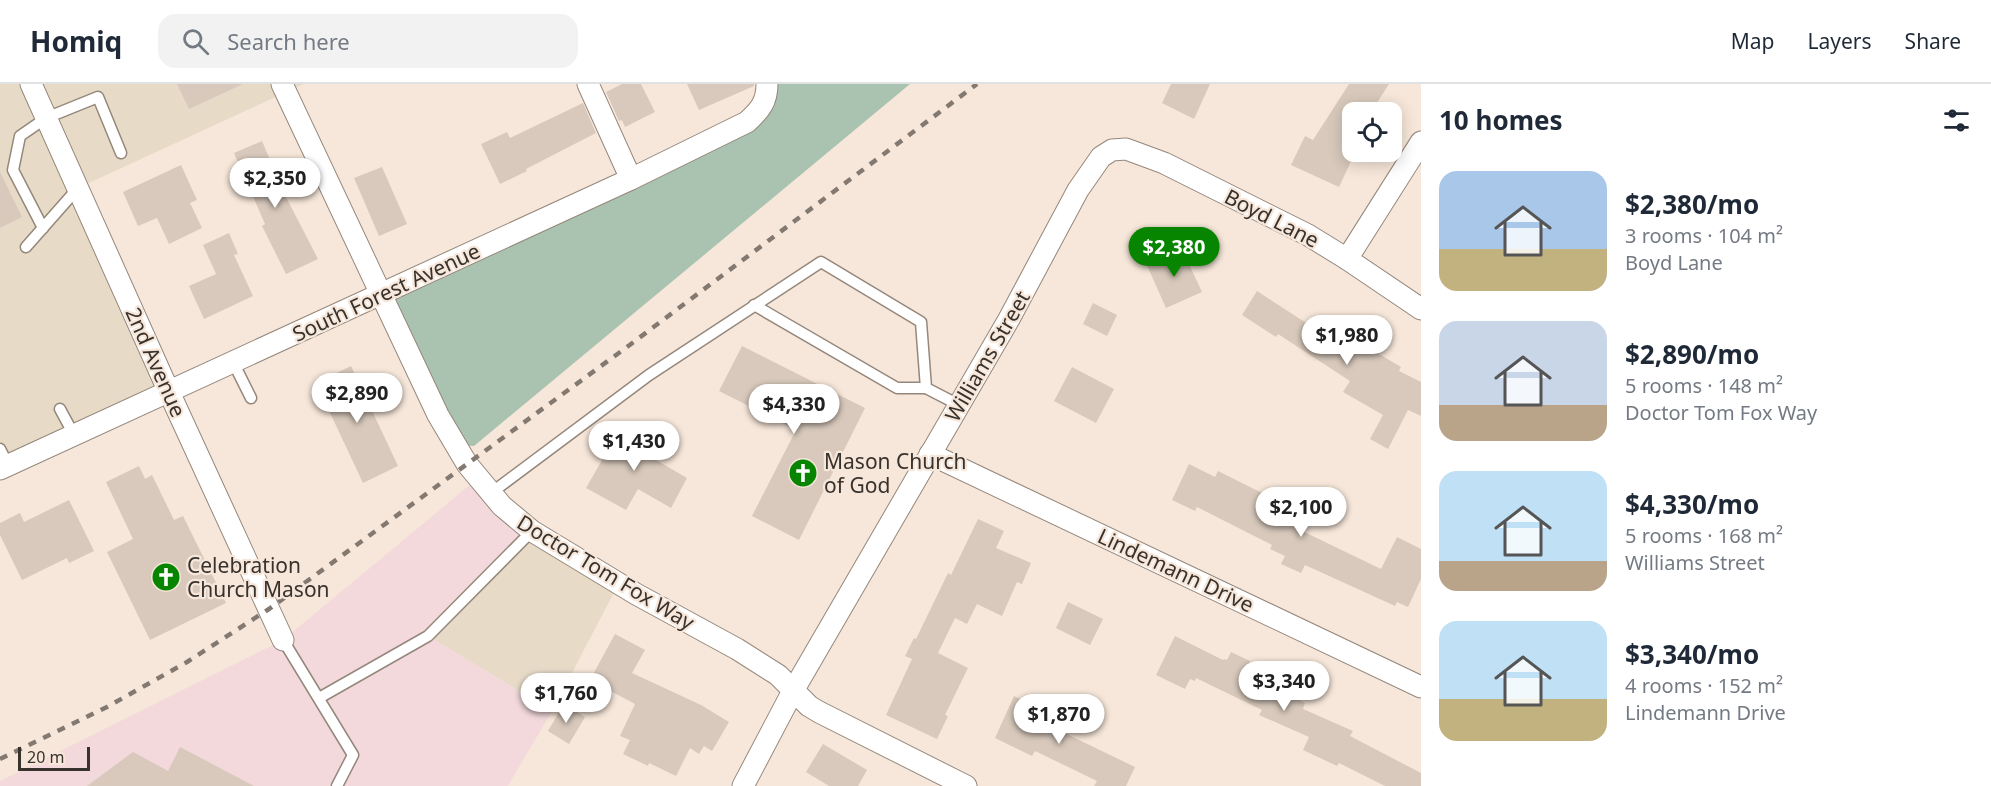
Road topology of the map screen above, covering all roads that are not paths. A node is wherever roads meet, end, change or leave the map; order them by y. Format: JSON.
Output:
{"nodes":[{"id":1,"x":31,"y":84,"type":"edge"},
{"id":2,"x":282,"y":84,"type":"edge"},
{"id":3,"x":588,"y":84,"type":"edge"},
{"id":4,"x":765,"y":94,"type":"edge"},
{"id":5,"x":46,"y":118,"type":"junction"},
{"id":6,"x":1421,"y":142,"type":"edge"},
{"id":7,"x":1112,"y":150,"type":"joint"},
{"id":8,"x":121,"y":153,"type":"dead end"},
{"id":9,"x":631,"y":179,"type":"junction"},
{"id":10,"x":78,"y":188,"type":"junction"},
{"id":11,"x":43,"y":228,"type":"junction"},
{"id":12,"x":26,"y":247,"type":"dead end"},
{"id":13,"x":1347,"y":259,"type":"junction"},
{"id":14,"x":381,"y":295,"type":"junction"},
{"id":15,"x":754,"y":305,"type":"junction"},
{"id":16,"x":1421,"y":309,"type":"edge"},
{"id":17,"x":233,"y":362,"type":"junction"},
{"id":18,"x":926,"y":388,"type":"junction"},
{"id":19,"x":169,"y":392,"type":"junction"},
{"id":20,"x":251,"y":398,"type":"dead end"},
{"id":21,"x":959,"y":405,"type":"junction"},
{"id":22,"x":60,"y":409,"type":"dead end"},
{"id":23,"x":74,"y":435,"type":"junction"},
{"id":24,"x":930,"y":454,"type":"junction"},
{"id":25,"x":3,"y":461,"type":"edge"},
{"id":26,"x":491,"y":493,"type":"junction"},
{"id":27,"x":532,"y":531,"type":"junction"},
{"id":28,"x":284,"y":640,"type":"joint"},
{"id":29,"x":1421,"y":687,"type":"edge"},
{"id":30,"x":793,"y":691,"type":"junction"},
{"id":31,"x":319,"y":698,"type":"junction"},
{"id":32,"x":337,"y":786,"type":"edge"},
{"id":33,"x":743,"y":786,"type":"edge"},
{"id":34,"x":966,"y":786,"type":"edge"}],
"edges":[{"from":1,"to":5,"type":"street","name":"2nd Avenue"},
{"from":2,"to":14,"type":"street","name":"Doctor Tom Fox Way"},
{"from":3,"to":9,"type":"street"},
{"from":4,"to":9,"type":"street","name":"South Forest Avenue"},
{"from":5,"to":8,"type":"lane"},
{"from":5,"to":10,"type":"street","name":"2nd Avenue"},
{"from":5,"to":11,"type":"lane"},
{"from":6,"to":13,"type":"street"},
{"from":7,"to":13,"type":"street","name":"Boyd Lane"},
{"from":7,"to":21,"type":"street","name":"Williams Street"},
{"from":9,"to":14,"type":"street","name":"South Forest Avenue"},
{"from":10,"to":11,"type":"lane"},
{"from":10,"to":19,"type":"street","name":"2nd Avenue"},
{"from":11,"to":12,"type":"lane"},
{"from":13,"to":16,"type":"street","name":"Boyd Lane"},
{"from":14,"to":17,"type":"street","name":"South Forest Avenue"},
{"from":14,"to":26,"type":"street","name":"Doctor Tom Fox Way"},
{"from":15,"to":18,"type":"lane"},
{"from":15,"to":18,"type":"lane"},
{"from":15,"to":26,"type":"lane"},
{"from":17,"to":19,"type":"street","name":"South Forest Avenue"},
{"from":17,"to":20,"type":"lane"},
{"from":18,"to":21,"type":"lane"},
{"from":19,"to":23,"type":"street","name":"South Forest Avenue"},
{"from":19,"to":28,"type":"street","name":"2nd Avenue"},
{"from":21,"to":24,"type":"street","name":"Williams Street"},
{"from":22,"to":23,"type":"lane"},
{"from":23,"to":25,"type":"street","name":"South Forest Avenue"},
{"from":24,"to":29,"type":"street","name":"Lindemann Drive"},
{"from":24,"to":30,"type":"street","name":"Williams Street"},
{"from":26,"to":27,"type":"street","name":"Doctor Tom Fox Way"},
{"from":27,"to":30,"type":"street","name":"Doctor Tom Fox Way"},
{"from":27,"to":31,"type":"lane"},
{"from":28,"to":31,"type":"lane"},
{"from":30,"to":33,"type":"street","name":"Williams Street"},
{"from":30,"to":34,"type":"street","name":"Doctor Tom Fox Way"},
{"from":31,"to":32,"type":"lane"}]}
